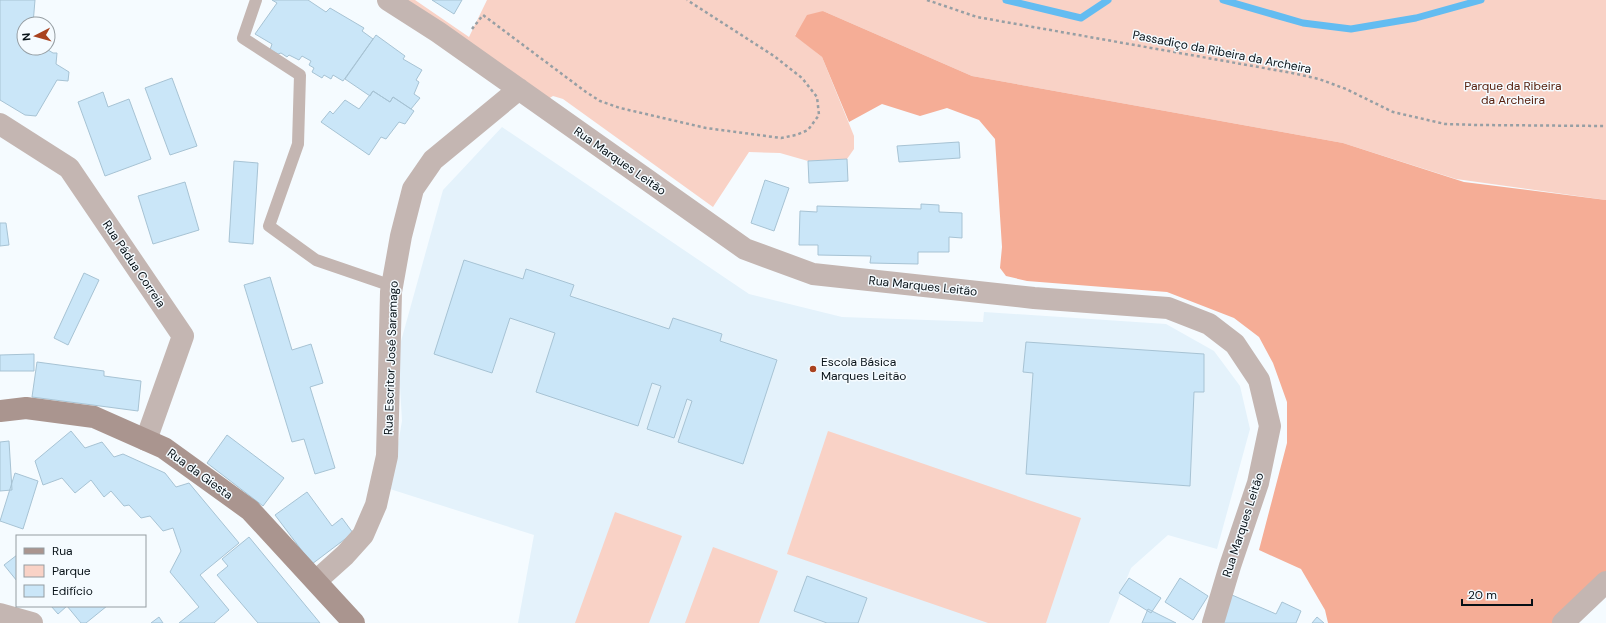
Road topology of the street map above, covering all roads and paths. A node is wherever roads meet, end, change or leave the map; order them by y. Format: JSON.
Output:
{"nodes":[{"id":1,"x":256,"y":0,"type":"edge"},
{"id":2,"x":388,"y":0,"type":"edge"},
{"id":3,"x":687,"y":0,"type":"edge"},
{"id":4,"x":927,"y":0,"type":"edge"},
{"id":5,"x":470,"y":32,"type":"dead end"},
{"id":6,"x":519,"y":89,"type":"junction"},
{"id":7,"x":0,"y":124,"type":"edge"},
{"id":8,"x":1606,"y":126,"type":"edge"},
{"id":9,"x":392,"y":286,"type":"junction"},
{"id":10,"x":0,"y":411,"type":"edge"},
{"id":11,"x":146,"y":440,"type":"junction"},
{"id":12,"x":316,"y":581,"type":"junction"},
{"id":13,"x":1606,"y":582,"type":"edge"},
{"id":14,"x":0,"y":614,"type":"edge"},
{"id":15,"x":32,"y":623,"type":"edge"},
{"id":16,"x":354,"y":623,"type":"edge"},
{"id":17,"x":1212,"y":623,"type":"edge"},
{"id":18,"x":1564,"y":623,"type":"edge"}],
"edges":[{"from":1,"to":9,"type":"lane"},
{"from":2,"to":6,"type":"street","name":"Rua Marques Leitão"},
{"from":3,"to":5,"type":"path"},
{"from":4,"to":8,"type":"path","name":"Passadiço da Ribeira da Archeira"},
{"from":6,"to":9,"type":"street","name":"Rua Escritor José Saramago"},
{"from":6,"to":17,"type":"street","name":"Rua Marques Leitão"},
{"from":7,"to":11,"type":"street","name":"Rua Pádua Correia"},
{"from":9,"to":12,"type":"street","name":"Rua Escritor José Saramago"},
{"from":10,"to":11,"type":"street","name":"Rua da Giesta"},
{"from":11,"to":12,"type":"street","name":"Rua da Giesta"},
{"from":12,"to":16,"type":"street","name":"Rua da Giesta"},
{"from":13,"to":18,"type":"street"},
{"from":14,"to":15,"type":"street"}]}
